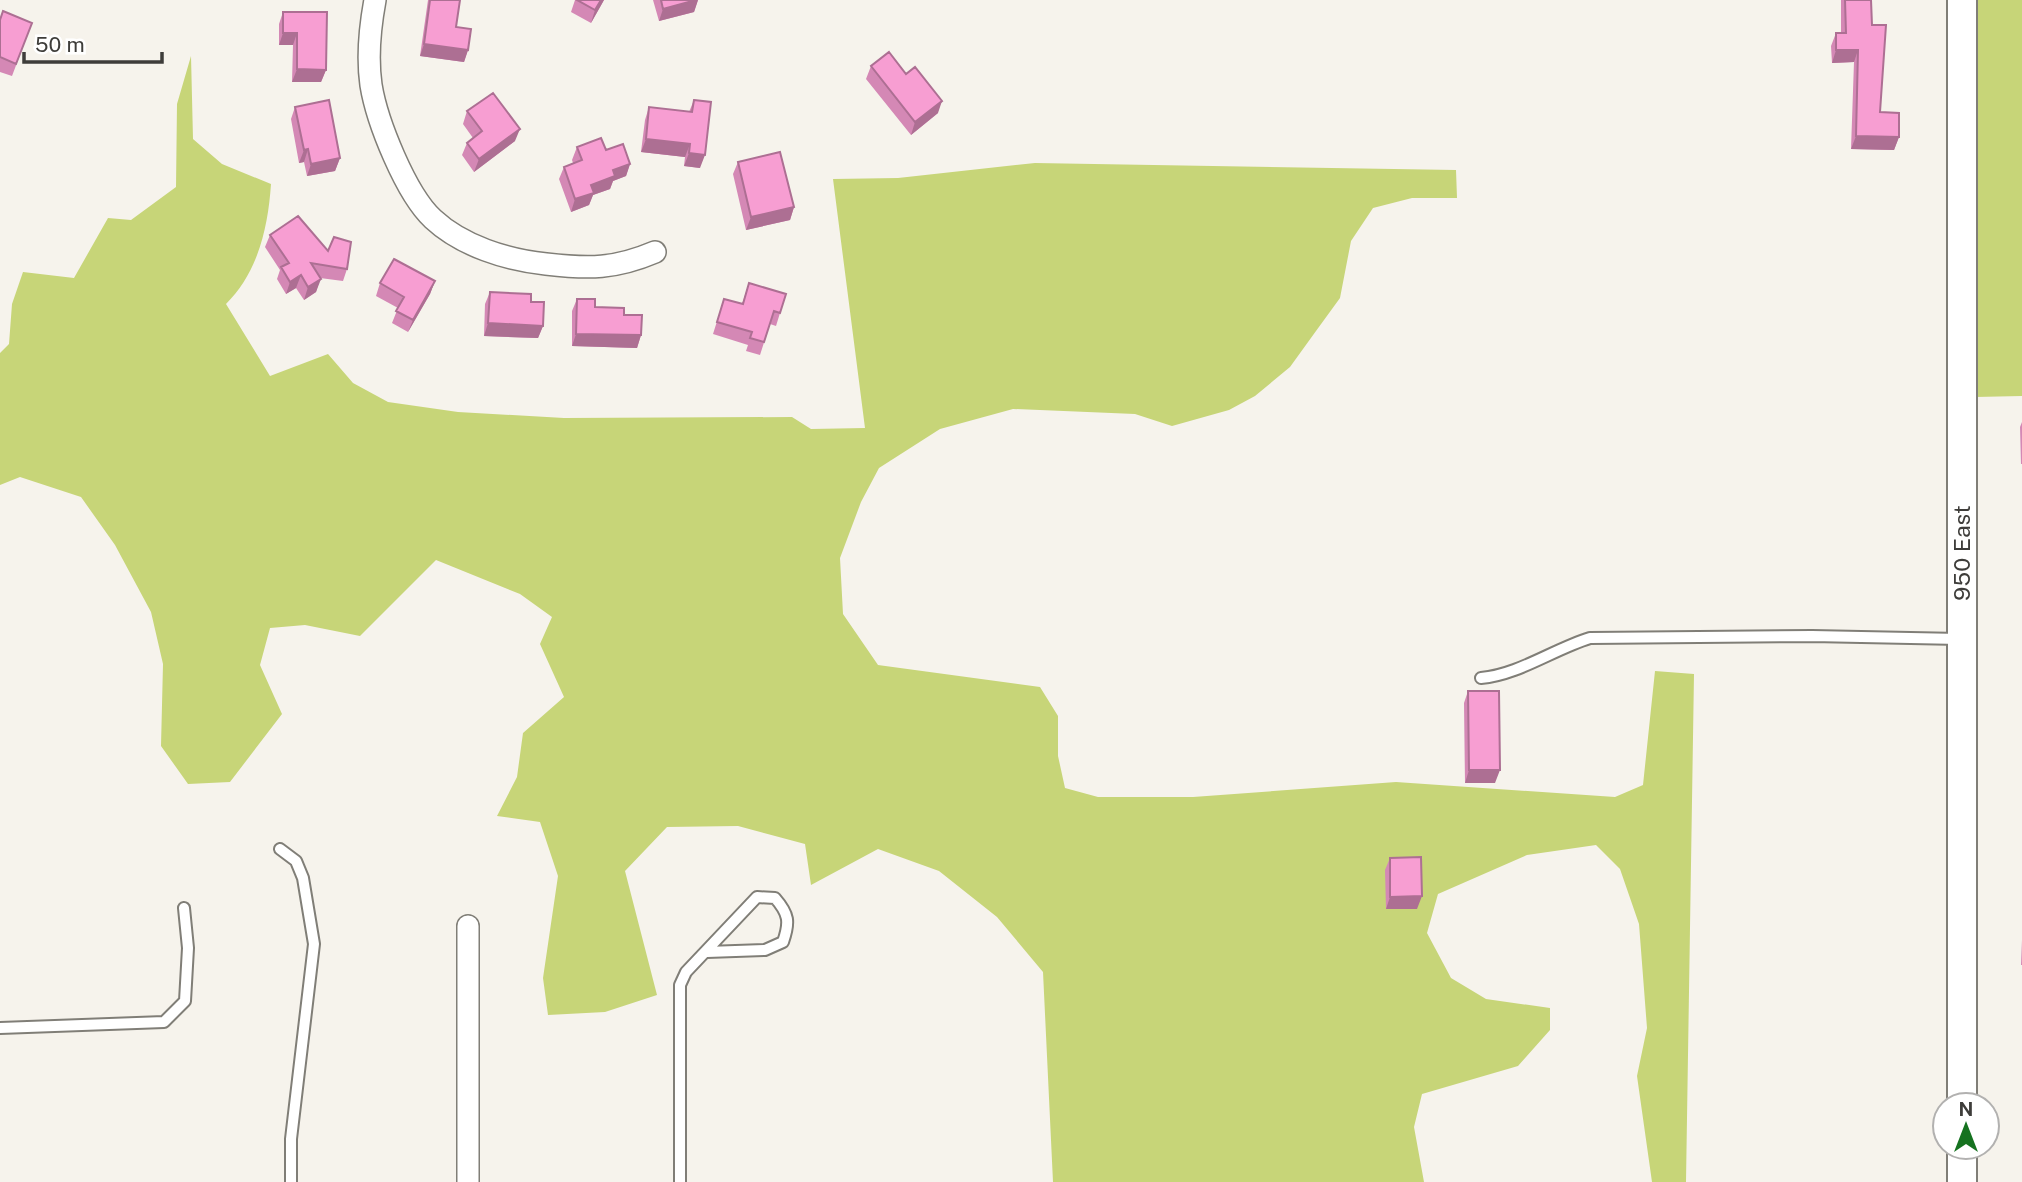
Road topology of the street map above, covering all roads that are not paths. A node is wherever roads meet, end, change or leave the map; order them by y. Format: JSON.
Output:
{"nodes":[{"id":1,"x":375,"y":0,"type":"edge"},
{"id":2,"x":1962,"y":0,"type":"edge"},
{"id":3,"x":655,"y":252,"type":"dead end"},
{"id":4,"x":1963,"y":639,"type":"junction"},
{"id":5,"x":1481,"y":678,"type":"dead end"},
{"id":6,"x":280,"y":849,"type":"dead end"},
{"id":7,"x":184,"y":908,"type":"dead end"},
{"id":8,"x":468,"y":926,"type":"dead end"},
{"id":9,"x":707,"y":952,"type":"junction"},
{"id":10,"x":0,"y":1028,"type":"edge"},
{"id":11,"x":1962,"y":1091,"type":"edge"},
{"id":12,"x":1962,"y":1161,"type":"edge"},
{"id":13,"x":291,"y":1182,"type":"edge"},
{"id":14,"x":468,"y":1182,"type":"edge"},
{"id":15,"x":680,"y":1182,"type":"edge"},
{"id":16,"x":1962,"y":1182,"type":"edge"}],
"edges":[{"from":1,"to":3,"type":"street"},
{"from":2,"to":4,"type":"street","name":"950 East"},
{"from":4,"to":5,"type":"lane"},
{"from":4,"to":11,"type":"street","name":"950 East"},
{"from":6,"to":13,"type":"lane"},
{"from":7,"to":10,"type":"lane"},
{"from":8,"to":14,"type":"street"},
{"from":9,"to":9,"type":"lane"},
{"from":9,"to":15,"type":"lane"},
{"from":12,"to":16,"type":"street"}]}
